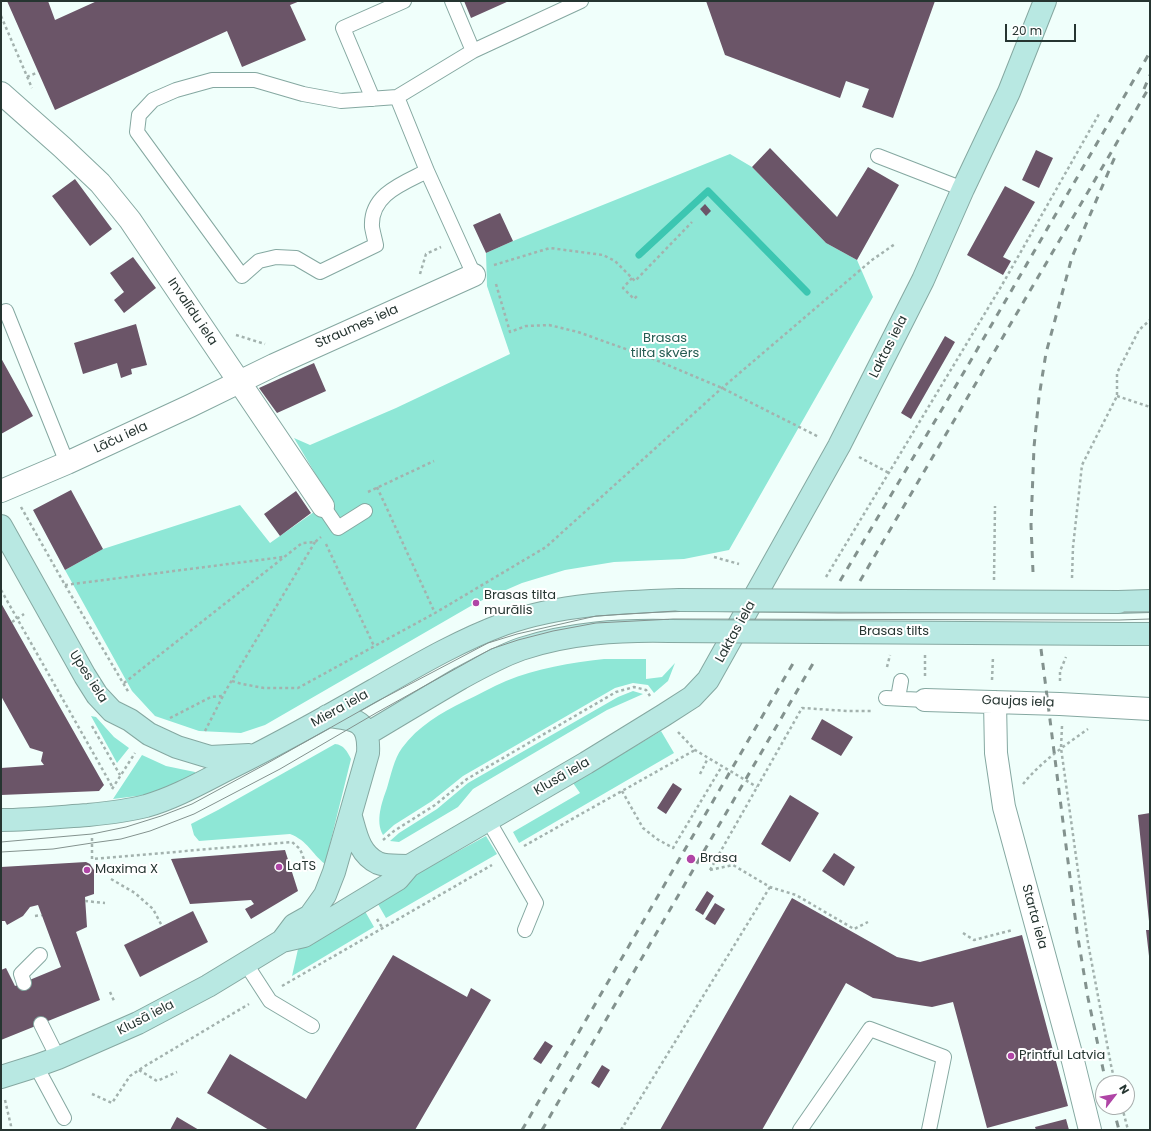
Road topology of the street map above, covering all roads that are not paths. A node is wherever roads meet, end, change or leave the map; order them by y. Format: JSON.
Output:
{"nodes":[{"id":1,"x":404,"y":1,"type":"edge"},
{"id":2,"x":452,"y":1,"type":"edge"},
{"id":3,"x":581,"y":1,"type":"edge"},
{"id":4,"x":1045,"y":1,"type":"edge"},
{"id":5,"x":473,"y":51,"type":"junction"},
{"id":6,"x":1,"y":93,"type":"edge"},
{"id":7,"x":397,"y":97,"type":"junction"},
{"id":8,"x":373,"y":99,"type":"junction"},
{"id":9,"x":878,"y":156,"type":"dead end"},
{"id":10,"x":427,"y":172,"type":"junction"},
{"id":11,"x":963,"y":189,"type":"junction"},
{"id":12,"x":482,"y":270,"type":"joint"},
{"id":13,"x":6,"y":311,"type":"dead end"},
{"id":14,"x":240,"y":382,"type":"junction"},
{"id":15,"x":67,"y":463,"type":"junction"},
{"id":16,"x":6,"y":489,"type":"edge"},
{"id":17,"x":323,"y":506,"type":"joint"},
{"id":18,"x":365,"y":511,"type":"road end"},
{"id":19,"x":1,"y":526,"type":"edge"},
{"id":20,"x":1150,"y":602,"type":"edge"},
{"id":21,"x":1150,"y":634,"type":"edge"},
{"id":22,"x":708,"y":680,"type":"joint"},
{"id":23,"x":901,"y":681,"type":"dead end"},
{"id":24,"x":925,"y":700,"type":"joint"},
{"id":25,"x":995,"y":702,"type":"junction"},
{"id":26,"x":1150,"y":709,"type":"edge"},
{"id":27,"x":327,"y":716,"type":"junction"},
{"id":28,"x":368,"y":734,"type":"junction"},
{"id":29,"x":258,"y":754,"type":"junction"},
{"id":30,"x":350,"y":817,"type":"junction"},
{"id":31,"x":1,"y":820,"type":"edge"},
{"id":32,"x":488,"y":820,"type":"junction"},
{"id":33,"x":409,"y":866,"type":"junction"},
{"id":34,"x":525,"y":930,"type":"dead end"},
{"id":35,"x":282,"y":941,"type":"junction"},
{"id":36,"x":40,"y":955,"type":"dead end"},
{"id":37,"x":246,"y":964,"type":"junction"},
{"id":38,"x":24,"y":983,"type":"dead end"},
{"id":39,"x":41,"y":1024,"type":"dead end"},
{"id":40,"x":312,"y":1026,"type":"dead end"},
{"id":41,"x":58,"y":1058,"type":"junction"},
{"id":42,"x":36,"y":1066,"type":"junction"},
{"id":43,"x":1,"y":1077,"type":"edge"},
{"id":44,"x":64,"y":1118,"type":"dead end"},
{"id":45,"x":800,"y":1130,"type":"edge"},
{"id":46,"x":929,"y":1130,"type":"edge"},
{"id":47,"x":1090,"y":1130,"type":"edge"}],
"edges":[{"from":1,"to":8,"type":"lane"},
{"from":2,"to":5,"type":"lane"},
{"from":3,"to":5,"type":"lane"},
{"from":4,"to":11,"type":"street","name":"Laktas iela"},
{"from":5,"to":7,"type":"lane"},
{"from":6,"to":14,"type":"street","name":"Invalīdu iela"},
{"from":7,"to":8,"type":"lane"},
{"from":7,"to":10,"type":"lane"},
{"from":8,"to":10,"type":"lane"},
{"from":9,"to":11,"type":"lane"},
{"from":10,"to":12,"type":"lane"},
{"from":11,"to":22,"type":"street","name":"Laktas iela"},
{"from":12,"to":14,"type":"street","name":"Straumes iela"},
{"from":13,"to":15,"type":"lane"},
{"from":14,"to":15,"type":"street","name":"Lāču iela"},
{"from":14,"to":17,"type":"street","name":"Invalīdu iela"},
{"from":15,"to":16,"type":"street","name":"Lāču iela"},
{"from":17,"to":18,"type":"lane","name":"Invalīdu iela"},
{"from":19,"to":29,"type":"street","name":"Upes iela"},
{"from":20,"to":27,"type":"street","name":"Miera iela","bridge":true},
{"from":21,"to":28,"type":"street","name":"Brasas tilts","bridge":true},
{"from":22,"to":32,"type":"street","name":"Klusā iela"},
{"from":23,"to":24,"type":"lane","name":"Gaujas iela"},
{"from":24,"to":25,"type":"street","name":"Gaujas iela"},
{"from":25,"to":26,"type":"street","name":"Gaujas iela"},
{"from":25,"to":47,"type":"street","name":"Starta iela"},
{"from":27,"to":28,"type":"street"},
{"from":27,"to":29,"type":"street","name":"Miera iela"},
{"from":28,"to":30,"type":"street","name":"Klusā iela"},
{"from":29,"to":31,"type":"street","name":"Miera iela"},
{"from":30,"to":33,"type":"street"},
{"from":30,"to":35,"type":"street","name":"Klusā iela"},
{"from":32,"to":33,"type":"street","name":"Klusā iela"},
{"from":32,"to":34,"type":"lane"},
{"from":33,"to":35,"type":"street","name":"Klusā iela"},
{"from":35,"to":37,"type":"street","name":"Klusā iela"},
{"from":36,"to":38,"type":"lane"},
{"from":37,"to":40,"type":"lane"},
{"from":37,"to":41,"type":"street","name":"Klusā iela"},
{"from":39,"to":41,"type":"lane"},
{"from":41,"to":42,"type":"street","name":"Klusā iela"},
{"from":42,"to":43,"type":"street","name":"Klusā iela"},
{"from":42,"to":44,"type":"lane"},
{"from":45,"to":46,"type":"lane"}]}
